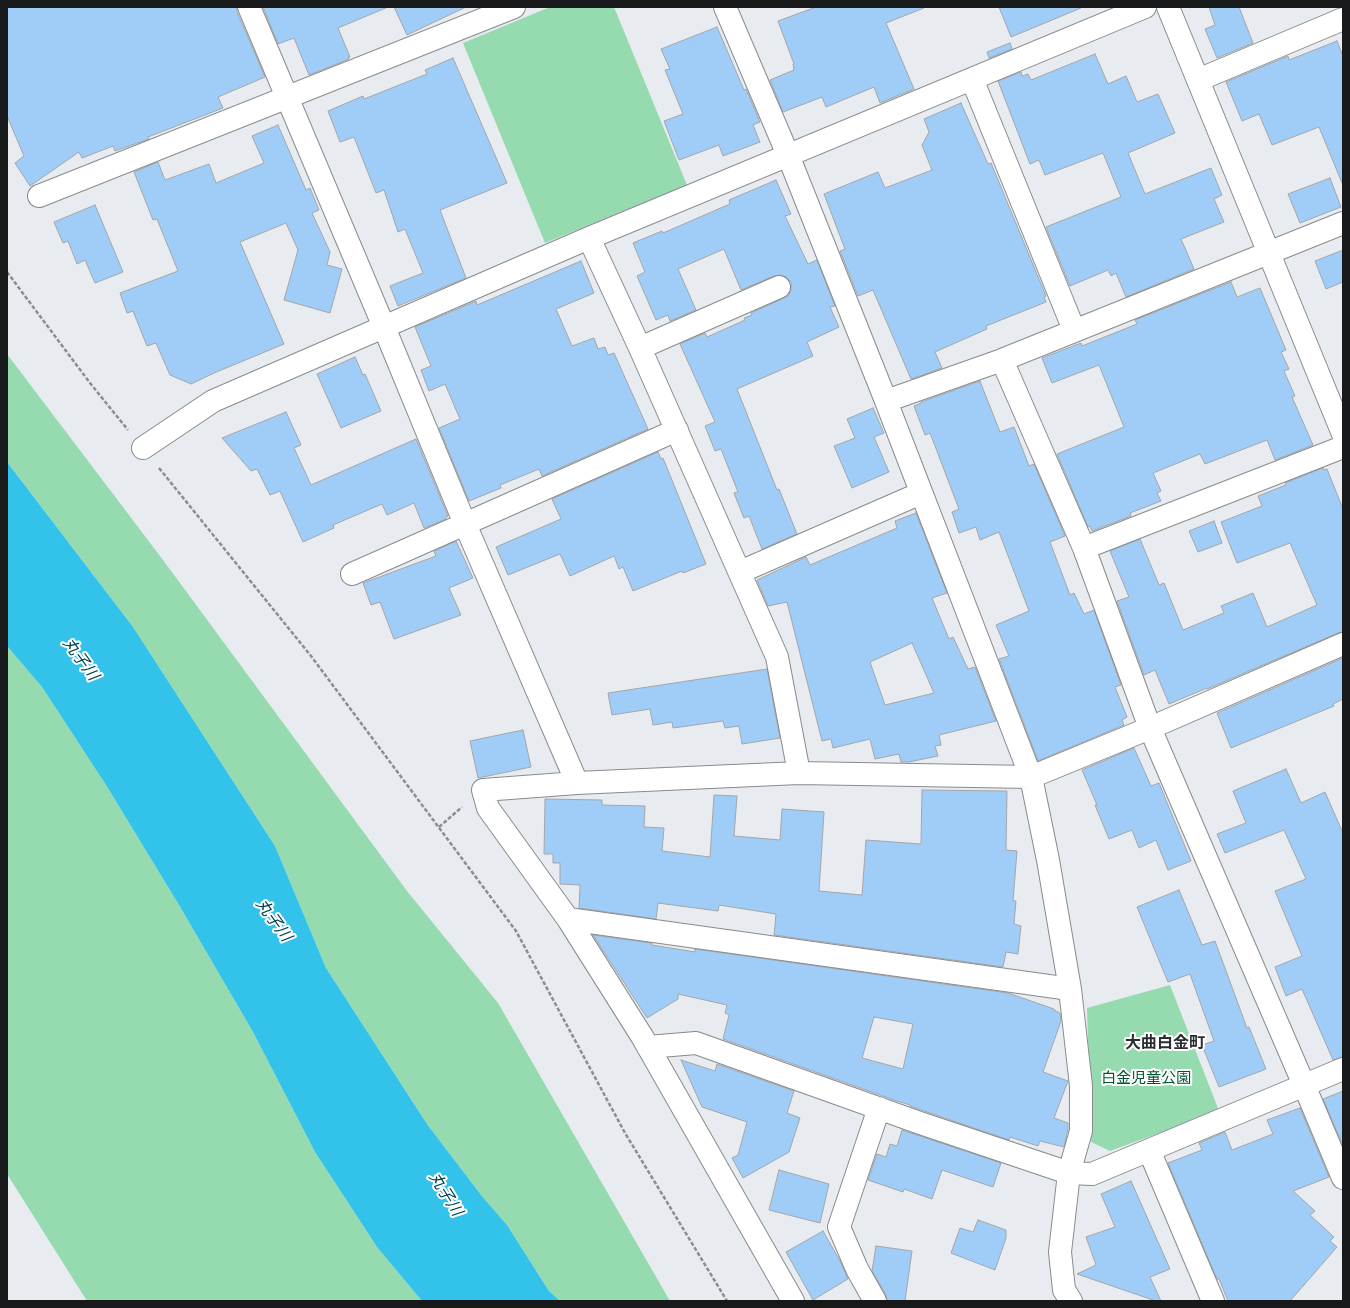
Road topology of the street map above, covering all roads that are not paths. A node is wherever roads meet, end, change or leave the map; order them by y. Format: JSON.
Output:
{"nodes":[{"id":1,"x":249,"y":7,"type":"edge"},
{"id":2,"x":514,"y":7,"type":"edge"},
{"id":3,"x":725,"y":7,"type":"edge"},
{"id":4,"x":1145,"y":7,"type":"edge"},
{"id":5,"x":1168,"y":7,"type":"edge"},
{"id":6,"x":1343,"y":19,"type":"edge"},
{"id":7,"x":972,"y":79,"type":"junction"},
{"id":8,"x":1198,"y":80,"type":"junction"},
{"id":9,"x":287,"y":97,"type":"junction"},
{"id":10,"x":788,"y":155,"type":"junction"},
{"id":11,"x":39,"y":196,"type":"dead end"},
{"id":12,"x":1343,"y":223,"type":"edge"},
{"id":13,"x":589,"y":238,"type":"junction"},
{"id":14,"x":1268,"y":252,"type":"junction"},
{"id":15,"x":779,"y":287,"type":"dead end"},
{"id":16,"x":384,"y":327,"type":"junction"},
{"id":17,"x":1074,"y":330,"type":"junction"},
{"id":18,"x":640,"y":348,"type":"junction"},
{"id":19,"x":1002,"y":360,"type":"junction"},
{"id":20,"x":886,"y":401,"type":"junction"},
{"id":21,"x":677,"y":430,"type":"junction"},
{"id":22,"x":1343,"y":434,"type":"edge"},
{"id":23,"x":1343,"y":447,"type":"edge"},
{"id":24,"x":143,"y":448,"type":"road end"},
{"id":25,"x":921,"y":493,"type":"junction"},
{"id":26,"x":465,"y":524,"type":"junction"},
{"id":27,"x":1084,"y":548,"type":"junction"},
{"id":28,"x":740,"y":572,"type":"junction"},
{"id":29,"x":352,"y":574,"type":"dead end"},
{"id":30,"x":1343,"y":644,"type":"edge"},
{"id":31,"x":1150,"y":728,"type":"junction"},
{"id":32,"x":799,"y":773,"type":"junction"},
{"id":33,"x":1031,"y":777,"type":"junction"},
{"id":34,"x":576,"y":783,"type":"junction"},
{"id":35,"x":568,"y":919,"type":"junction"},
{"id":36,"x":1070,"y":989,"type":"junction"},
{"id":37,"x":648,"y":1047,"type":"junction"},
{"id":38,"x":1343,"y":1069,"type":"edge"},
{"id":39,"x":1304,"y":1085,"type":"junction"},
{"id":40,"x":879,"y":1108,"type":"junction"},
{"id":41,"x":1149,"y":1150,"type":"junction"},
{"id":42,"x":1070,"y":1173,"type":"junction"},
{"id":43,"x":1343,"y":1178,"type":"edge"},
{"id":44,"x":793,"y":1301,"type":"edge"},
{"id":45,"x":875,"y":1301,"type":"edge"},
{"id":46,"x":1071,"y":1301,"type":"edge"},
{"id":47,"x":1213,"y":1301,"type":"edge"}],
"edges":[{"from":1,"to":9,"type":"street"},
{"from":2,"to":9,"type":"street"},
{"from":3,"to":10,"type":"street"},
{"from":4,"to":7,"type":"street"},
{"from":5,"to":8,"type":"street"},
{"from":6,"to":8,"type":"street"},
{"from":7,"to":10,"type":"street"},
{"from":7,"to":17,"type":"street"},
{"from":8,"to":14,"type":"street"},
{"from":9,"to":11,"type":"street"},
{"from":9,"to":16,"type":"street"},
{"from":10,"to":13,"type":"street"},
{"from":10,"to":20,"type":"street"},
{"from":12,"to":14,"type":"street"},
{"from":13,"to":16,"type":"street"},
{"from":13,"to":18,"type":"street"},
{"from":14,"to":17,"type":"street"},
{"from":14,"to":22,"type":"street"},
{"from":15,"to":18,"type":"street"},
{"from":16,"to":24,"type":"street"},
{"from":16,"to":26,"type":"street"},
{"from":17,"to":19,"type":"street"},
{"from":18,"to":21,"type":"street"},
{"from":19,"to":20,"type":"street"},
{"from":19,"to":27,"type":"street"},
{"from":20,"to":25,"type":"street"},
{"from":21,"to":26,"type":"street"},
{"from":21,"to":28,"type":"street"},
{"from":23,"to":27,"type":"street"},
{"from":25,"to":28,"type":"street"},
{"from":25,"to":33,"type":"street"},
{"from":26,"to":29,"type":"street"},
{"from":26,"to":34,"type":"street"},
{"from":27,"to":31,"type":"street"},
{"from":28,"to":32,"type":"street"},
{"from":30,"to":31,"type":"street"},
{"from":31,"to":33,"type":"street"},
{"from":31,"to":39,"type":"street"},
{"from":32,"to":33,"type":"street"},
{"from":32,"to":34,"type":"street"},
{"from":33,"to":36,"type":"street"},
{"from":34,"to":35,"type":"street"},
{"from":35,"to":36,"type":"street"},
{"from":35,"to":37,"type":"street"},
{"from":36,"to":42,"type":"street"},
{"from":37,"to":40,"type":"street"},
{"from":37,"to":44,"type":"street"},
{"from":38,"to":39,"type":"street"},
{"from":39,"to":41,"type":"street"},
{"from":39,"to":43,"type":"street"},
{"from":40,"to":42,"type":"street"},
{"from":40,"to":45,"type":"street"},
{"from":41,"to":42,"type":"street"},
{"from":41,"to":47,"type":"street"},
{"from":42,"to":46,"type":"street"}]}
